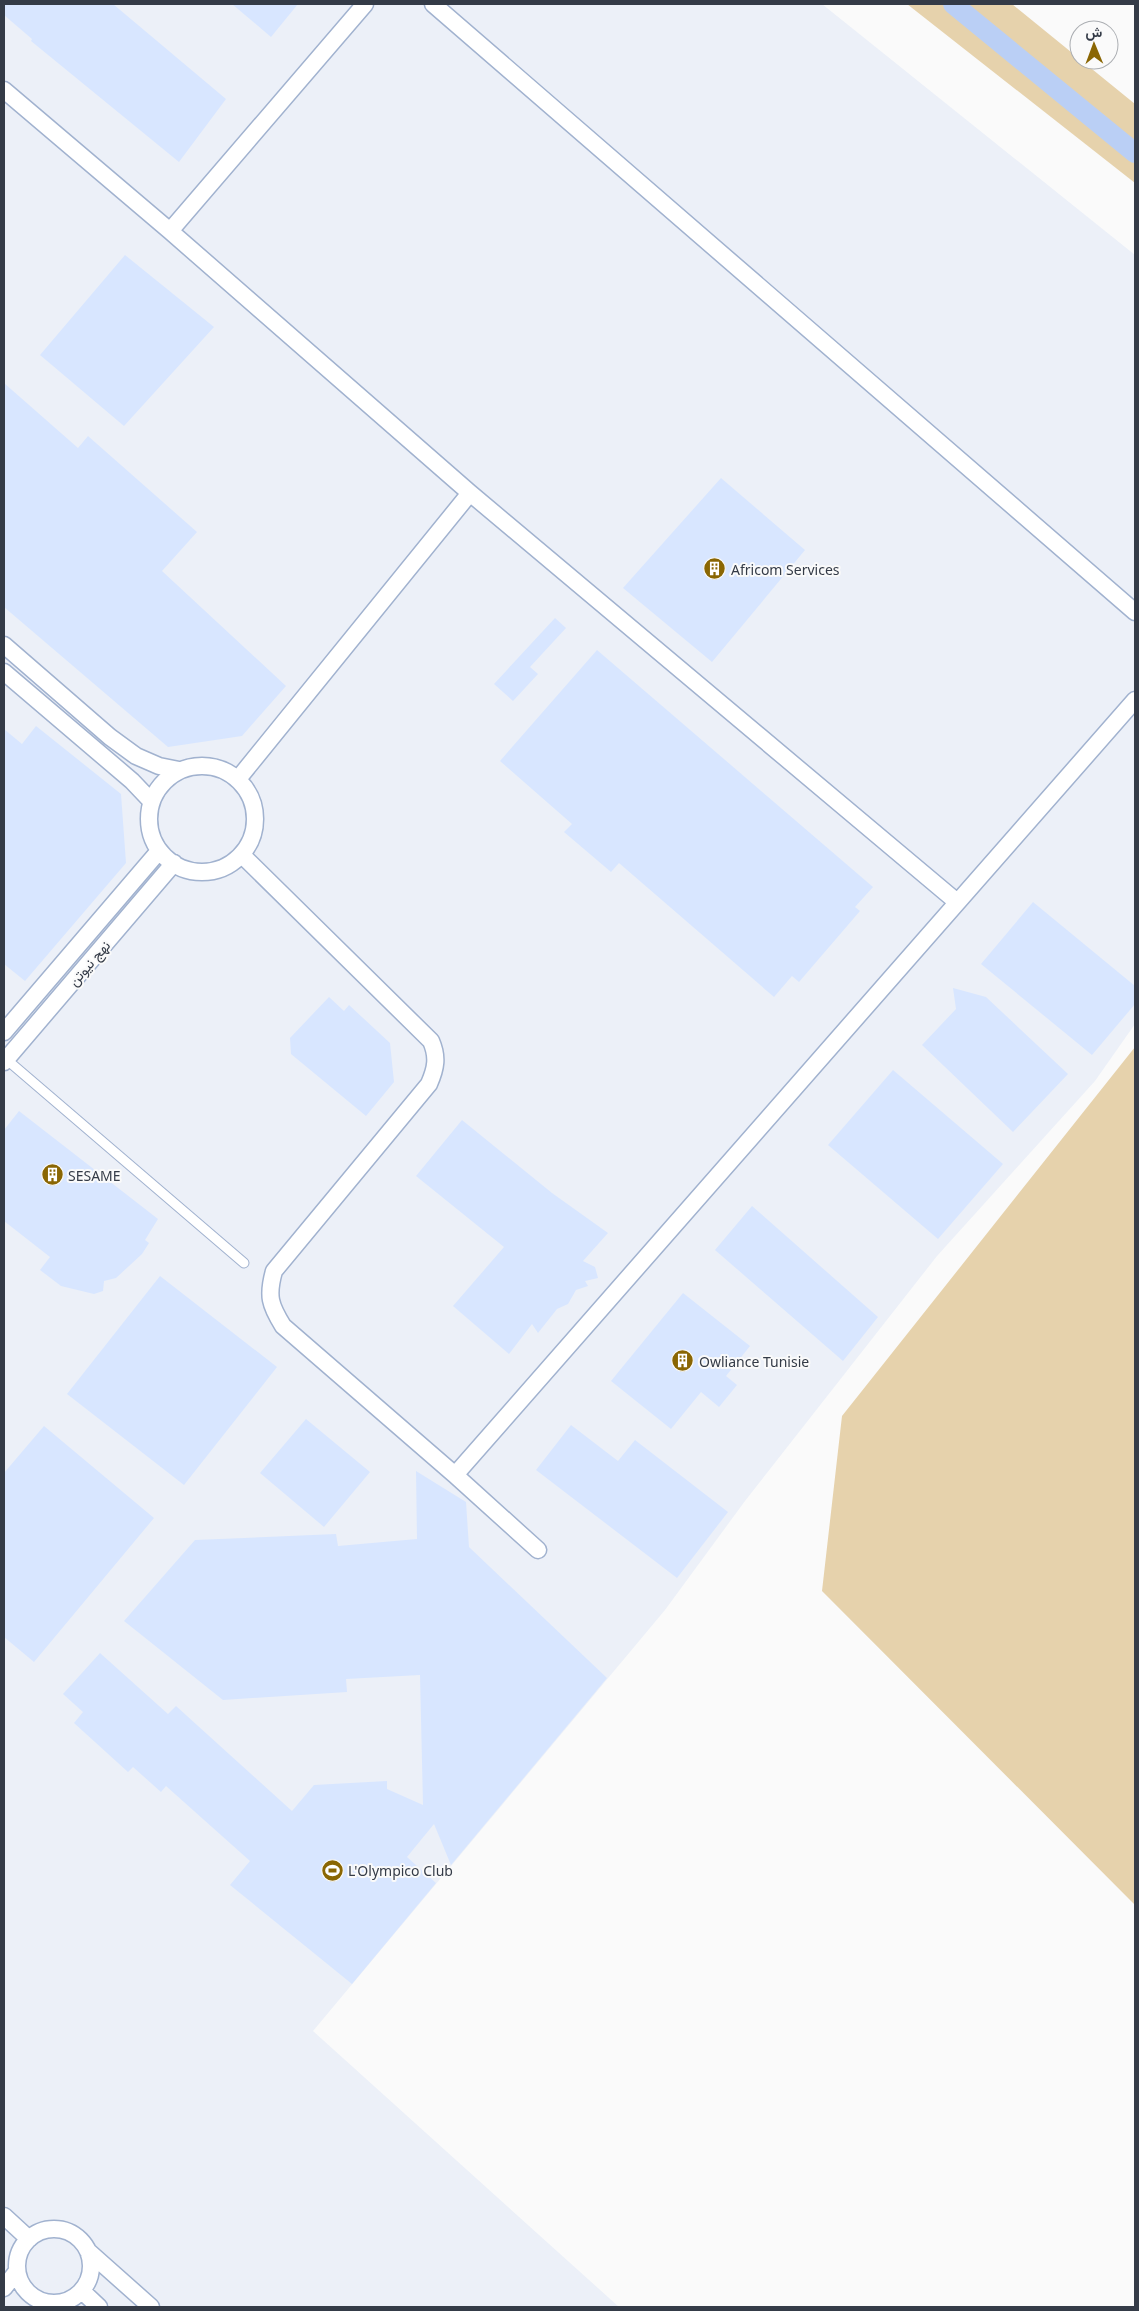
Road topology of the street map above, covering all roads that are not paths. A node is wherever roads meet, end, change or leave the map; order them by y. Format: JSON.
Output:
{"nodes":[{"id":1,"x":365,"y":4,"type":"edge"},
{"id":2,"x":433,"y":4,"type":"edge"},
{"id":3,"x":4,"y":90,"type":"edge"},
{"id":4,"x":170,"y":231,"type":"junction"},
{"id":5,"x":470,"y":493,"type":"junction"},
{"id":6,"x":1135,"y":612,"type":"edge"},
{"id":7,"x":4,"y":644,"type":"edge"},
{"id":8,"x":4,"y":672,"type":"edge"},
{"id":9,"x":1135,"y":700,"type":"edge"},
{"id":10,"x":178,"y":770,"type":"junction"},
{"id":11,"x":238,"y":779,"type":"junction"},
{"id":12,"x":151,"y":801,"type":"junction"},
{"id":13,"x":159,"y":851,"type":"junction"},
{"id":14,"x":242,"y":854,"type":"junction"},
{"id":15,"x":174,"y":864,"type":"junction"},
{"id":16,"x":958,"y":902,"type":"junction"},
{"id":17,"x":4,"y":1032,"type":"edge"},
{"id":18,"x":5,"y":1061,"type":"edge"},
{"id":19,"x":244,"y":1263,"type":"dead end"},
{"id":20,"x":455,"y":1475,"type":"junction"},
{"id":21,"x":538,"y":1550,"type":"dead end"},
{"id":22,"x":4,"y":2216,"type":"edge"},
{"id":23,"x":29,"y":2239,"type":"junction"},
{"id":24,"x":88,"y":2251,"type":"junction"},
{"id":25,"x":17,"y":2272,"type":"junction"},
{"id":26,"x":4,"y":2288,"type":"edge"},
{"id":27,"x":82,"y":2291,"type":"junction"},
{"id":28,"x":30,"y":2303,"type":"edge"},
{"id":29,"x":99,"y":2307,"type":"edge"},
{"id":30,"x":151,"y":2307,"type":"edge"}],
"edges":[{"from":1,"to":4,"type":"street"},
{"from":2,"to":6,"type":"street"},
{"from":3,"to":4,"type":"street"},
{"from":4,"to":5,"type":"street"},
{"from":5,"to":11,"type":"street"},
{"from":5,"to":16,"type":"street"},
{"from":7,"to":10,"type":"street"},
{"from":8,"to":12,"type":"street"},
{"from":9,"to":16,"type":"street"},
{"from":10,"to":11,"type":"street"},
{"from":10,"to":12,"type":"street"},
{"from":11,"to":14,"type":"street"},
{"from":12,"to":13,"type":"street"},
{"from":13,"to":15,"type":"street"},
{"from":13,"to":17,"type":"street","name":"نهج نيوتن"},
{"from":14,"to":15,"type":"street"},
{"from":14,"to":20,"type":"street"},
{"from":15,"to":18,"type":"street","name":"نهج نيوتن"},
{"from":16,"to":20,"type":"street"},
{"from":18,"to":19,"type":"lane"},
{"from":20,"to":21,"type":"street"},
{"from":22,"to":23,"type":"street"},
{"from":23,"to":24,"type":"street"},
{"from":23,"to":25,"type":"street"},
{"from":24,"to":27,"type":"street"},
{"from":24,"to":30,"type":"street"},
{"from":25,"to":26,"type":"street"},
{"from":25,"to":28,"type":"street"},
{"from":27,"to":28,"type":"street"},
{"from":27,"to":29,"type":"street"}]}
